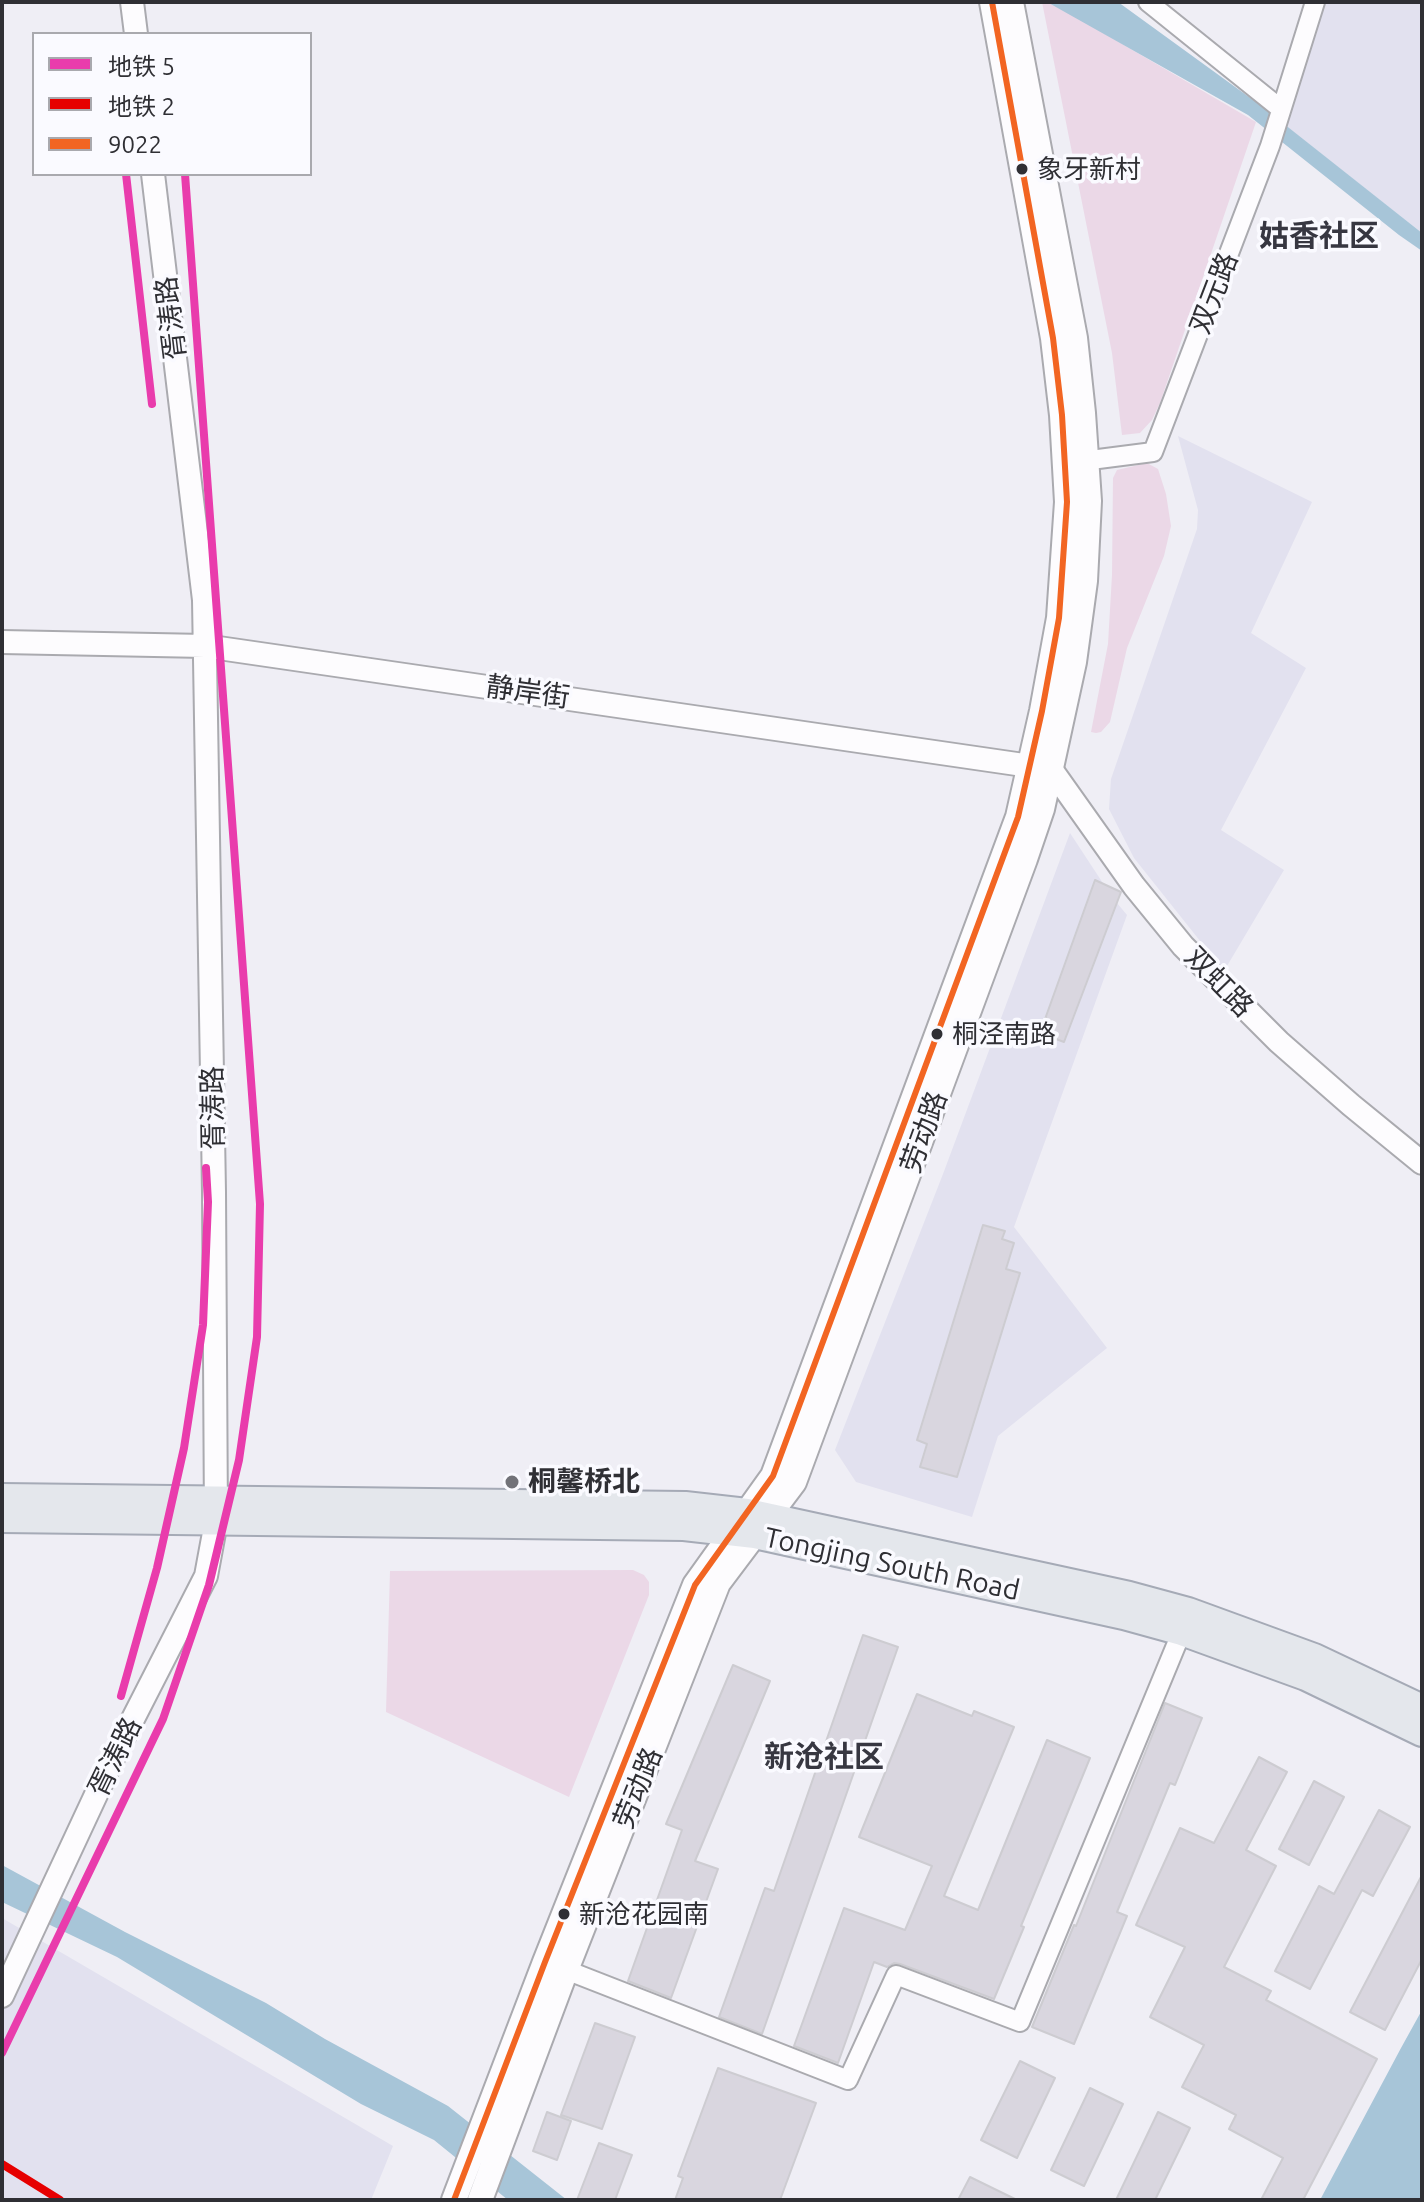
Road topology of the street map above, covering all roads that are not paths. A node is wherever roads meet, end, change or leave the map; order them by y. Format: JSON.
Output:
{"nodes":[{"id":1,"x":132,"y":2,"type":"edge"},
{"id":2,"x":992,"y":2,"type":"edge"},
{"id":3,"x":1011,"y":2,"type":"edge"},
{"id":4,"x":1148,"y":2,"type":"edge"},
{"id":5,"x":1315,"y":2,"type":"edge"},
{"id":6,"x":136,"y":32,"type":"edge"},
{"id":7,"x":1280,"y":113,"type":"junction"},
{"id":8,"x":153,"y":176,"type":"edge"},
{"id":9,"x":1076,"y":462,"type":"junction"},
{"id":10,"x":2,"y":642,"type":"edge"},
{"id":11,"x":205,"y":646,"type":"junction"},
{"id":12,"x":1040,"y":767,"type":"junction"},
{"id":13,"x":1422,"y":1163,"type":"edge"},
{"id":14,"x":2,"y":1498,"type":"edge"},
{"id":15,"x":217,"y":1512,"type":"junction"},
{"id":16,"x":2,"y":1518,"type":"edge"},
{"id":17,"x":751,"y":1524,"type":"junction"},
{"id":18,"x":1182,"y":1631,"type":"junction"},
{"id":19,"x":1422,"y":1709,"type":"edge"},
{"id":20,"x":1422,"y":1732,"type":"edge"},
{"id":21,"x":555,"y":1966,"type":"junction"},
{"id":22,"x":2,"y":1996,"type":"edge"},
{"id":23,"x":483,"y":2192,"type":"edge"},
{"id":24,"x":454,"y":2200,"type":"edge"}],
"edges":[{"from":1,"to":6,"type":"street"},
{"from":2,"to":9,"type":"main road","name":"劳动路"},
{"from":3,"to":9,"type":"main road","name":"劳动路"},
{"from":4,"to":7,"type":"street"},
{"from":5,"to":7,"type":"street","name":"双元路"},
{"from":7,"to":9,"type":"street","name":"双元路"},
{"from":8,"to":11,"type":"street","name":"胥涛路"},
{"from":9,"to":12,"type":"main road","name":"劳动路"},
{"from":10,"to":11,"type":"street","name":"静岸街"},
{"from":11,"to":12,"type":"street","name":"静岸街"},
{"from":11,"to":15,"type":"street","name":"胥涛路"},
{"from":12,"to":13,"type":"street","name":"双虹路"},
{"from":12,"to":17,"type":"main road","name":"劳动路"},
{"from":14,"to":15,"type":"main road","name":"Tongjing South Road"},
{"from":15,"to":16,"type":"main road","name":"Tongjing South Road"},
{"from":15,"to":17,"type":"main road","name":"Tongjing South Road"},
{"from":15,"to":22,"type":"street","name":"胥涛路"},
{"from":17,"to":18,"type":"main road","name":"Tongjing South Road"},
{"from":17,"to":19,"type":"main road","name":"Tongjing South Road"},
{"from":17,"to":21,"type":"main road","name":"劳动路"},
{"from":18,"to":20,"type":"main road","name":"Tongjing South Road"},
{"from":18,"to":21,"type":"street"},
{"from":21,"to":23,"type":"main road","name":"劳动路"},
{"from":21,"to":24,"type":"main road","name":"劳动路"}]}
